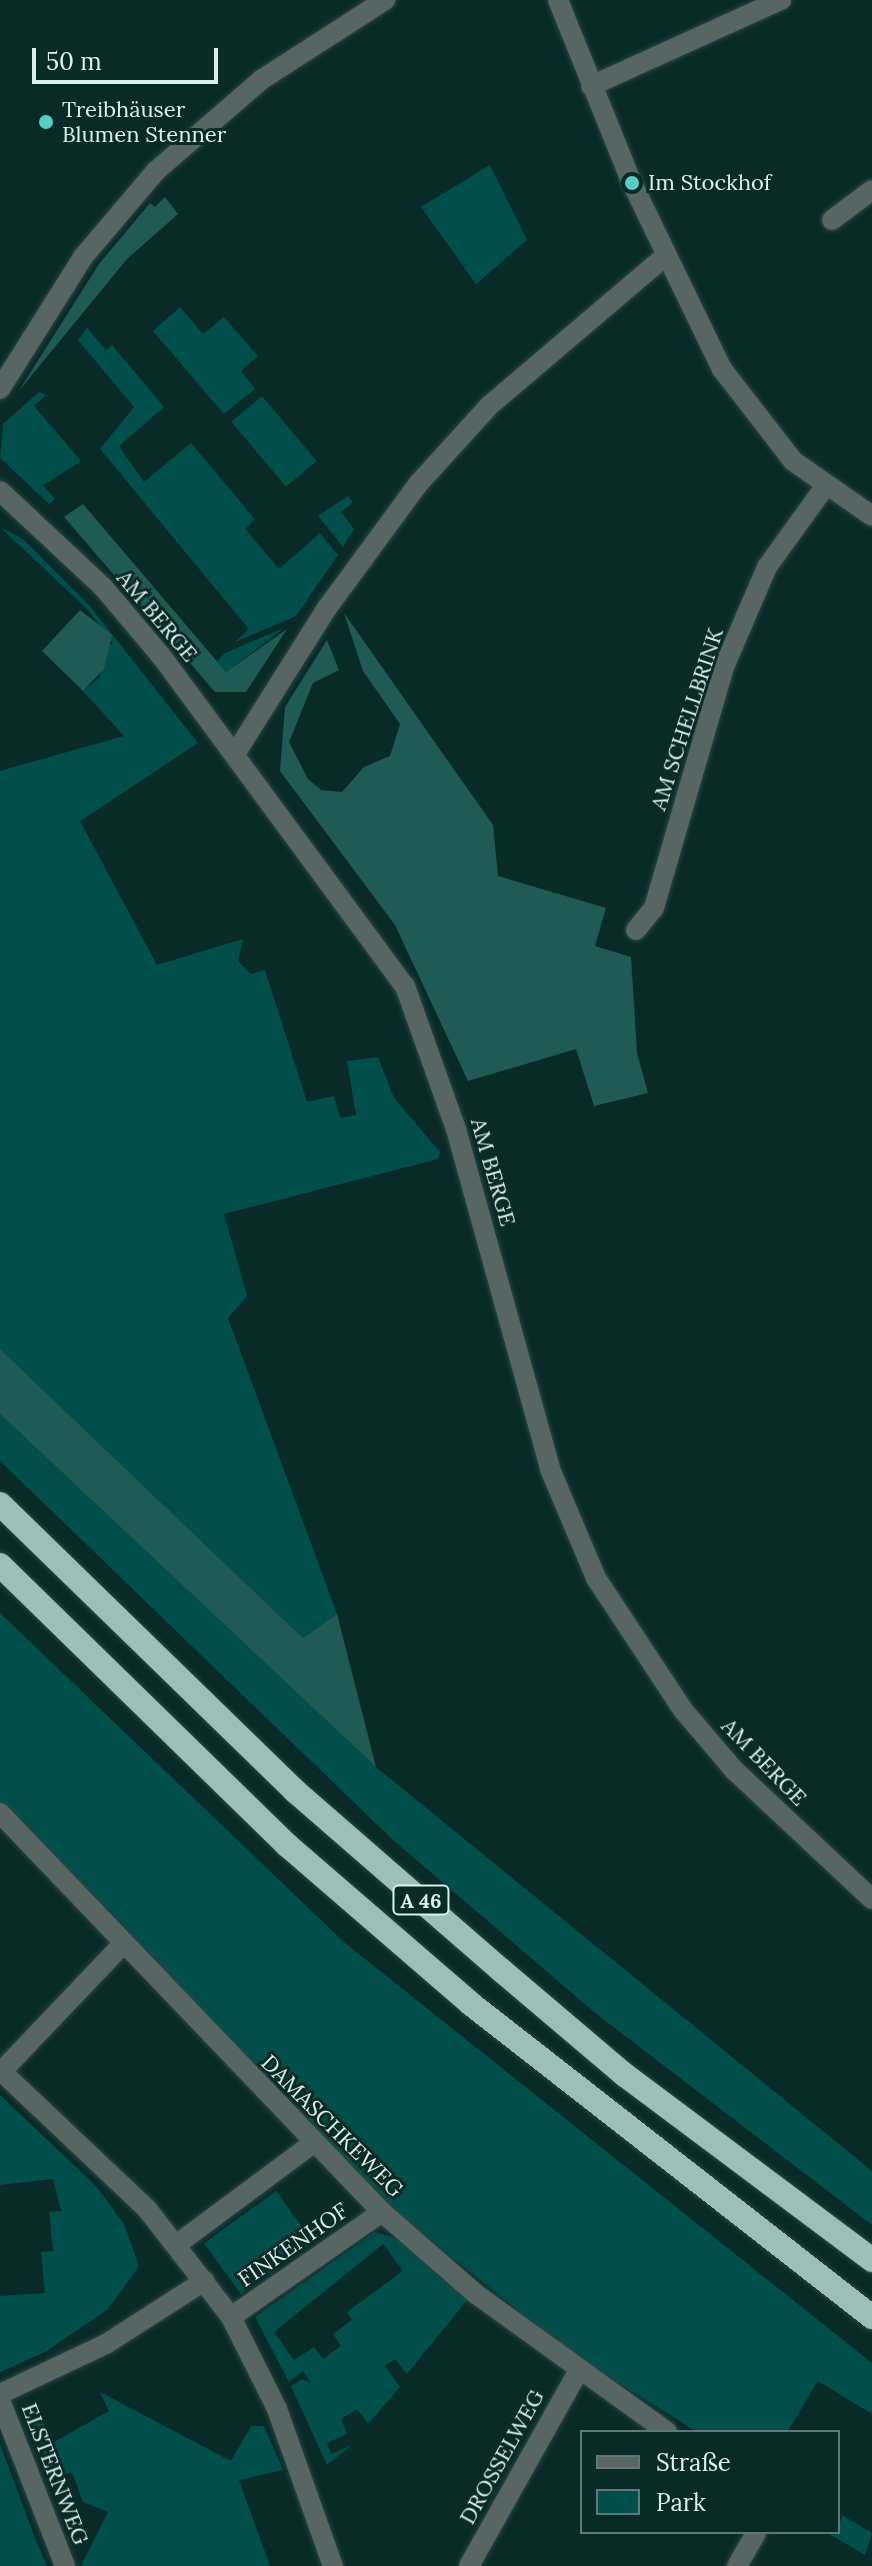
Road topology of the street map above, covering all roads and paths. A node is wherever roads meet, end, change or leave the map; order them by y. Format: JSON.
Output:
{"nodes":[{"id":1,"x":385,"y":0,"type":"edge"},
{"id":2,"x":558,"y":0,"type":"edge"},
{"id":3,"x":781,"y":0,"type":"edge"},
{"id":4,"x":591,"y":86,"type":"junction"},
{"id":5,"x":872,"y":190,"type":"edge"},
{"id":6,"x":832,"y":220,"type":"dead end"},
{"id":7,"x":665,"y":256,"type":"junction"},
{"id":8,"x":0,"y":389,"type":"edge"},
{"id":9,"x":824,"y":488,"type":"junction"},
{"id":10,"x":0,"y":491,"type":"edge"},
{"id":11,"x":872,"y":516,"type":"edge"},
{"id":12,"x":235,"y":754,"type":"junction"},
{"id":13,"x":636,"y":930,"type":"dead end"},
{"id":14,"x":0,"y":1504,"type":"edge"},
{"id":15,"x":0,"y":1565,"type":"edge"},
{"id":16,"x":0,"y":1813,"type":"edge"},
{"id":17,"x":872,"y":1899,"type":"edge"},
{"id":18,"x":123,"y":1944,"type":"junction"},
{"id":19,"x":1,"y":2071,"type":"edge"},
{"id":20,"x":312,"y":2144,"type":"junction"},
{"id":21,"x":382,"y":2212,"type":"junction"},
{"id":22,"x":176,"y":2245,"type":"junction"},
{"id":23,"x":872,"y":2260,"type":"edge"},
{"id":24,"x":204,"y":2281,"type":"junction"},
{"id":25,"x":231,"y":2317,"type":"junction"},
{"id":26,"x":872,"y":2317,"type":"edge"},
{"id":27,"x":578,"y":2372,"type":"junction"},
{"id":28,"x":0,"y":2397,"type":"edge"},
{"id":29,"x":664,"y":2430,"type":"edge"},
{"id":30,"x":756,"y":2534,"type":"edge"},
{"id":31,"x":65,"y":2566,"type":"edge"},
{"id":32,"x":333,"y":2566,"type":"edge"},
{"id":33,"x":469,"y":2566,"type":"edge"},
{"id":34,"x":737,"y":2566,"type":"edge"}],
"edges":[{"from":1,"to":8,"type":"street"},
{"from":2,"to":4,"type":"street"},
{"from":3,"to":4,"type":"street"},
{"from":4,"to":7,"type":"street"},
{"from":5,"to":6,"type":"street"},
{"from":7,"to":9,"type":"street"},
{"from":7,"to":12,"type":"street"},
{"from":9,"to":11,"type":"street"},
{"from":9,"to":13,"type":"street","name":"AM SCHELLBRINK"},
{"from":10,"to":12,"type":"street","name":"AM BERGE"},
{"from":12,"to":17,"type":"street","name":"AM BERGE"},
{"from":14,"to":23,"type":"highway","number":"A 46"},
{"from":15,"to":26,"type":"highway","number":"A 46"},
{"from":16,"to":18,"type":"street","name":"DAMASCHKEWEG"},
{"from":18,"to":19,"type":"street"},
{"from":18,"to":20,"type":"street","name":"DAMASCHKEWEG"},
{"from":19,"to":22,"type":"street"},
{"from":20,"to":21,"type":"street","name":"DAMASCHKEWEG"},
{"from":20,"to":22,"type":"street"},
{"from":21,"to":25,"type":"street","name":"FINKENHOF"},
{"from":21,"to":27,"type":"street","name":"DAMASCHKEWEG"},
{"from":22,"to":24,"type":"street"},
{"from":24,"to":25,"type":"street"},
{"from":24,"to":28,"type":"street"},
{"from":25,"to":32,"type":"street"},
{"from":27,"to":29,"type":"street","name":"DAMASCHKEWEG"},
{"from":27,"to":33,"type":"street","name":"DROSSELWEG"},
{"from":28,"to":31,"type":"street","name":"ELSTERNWEG"},
{"from":30,"to":34,"type":"street"}]}
